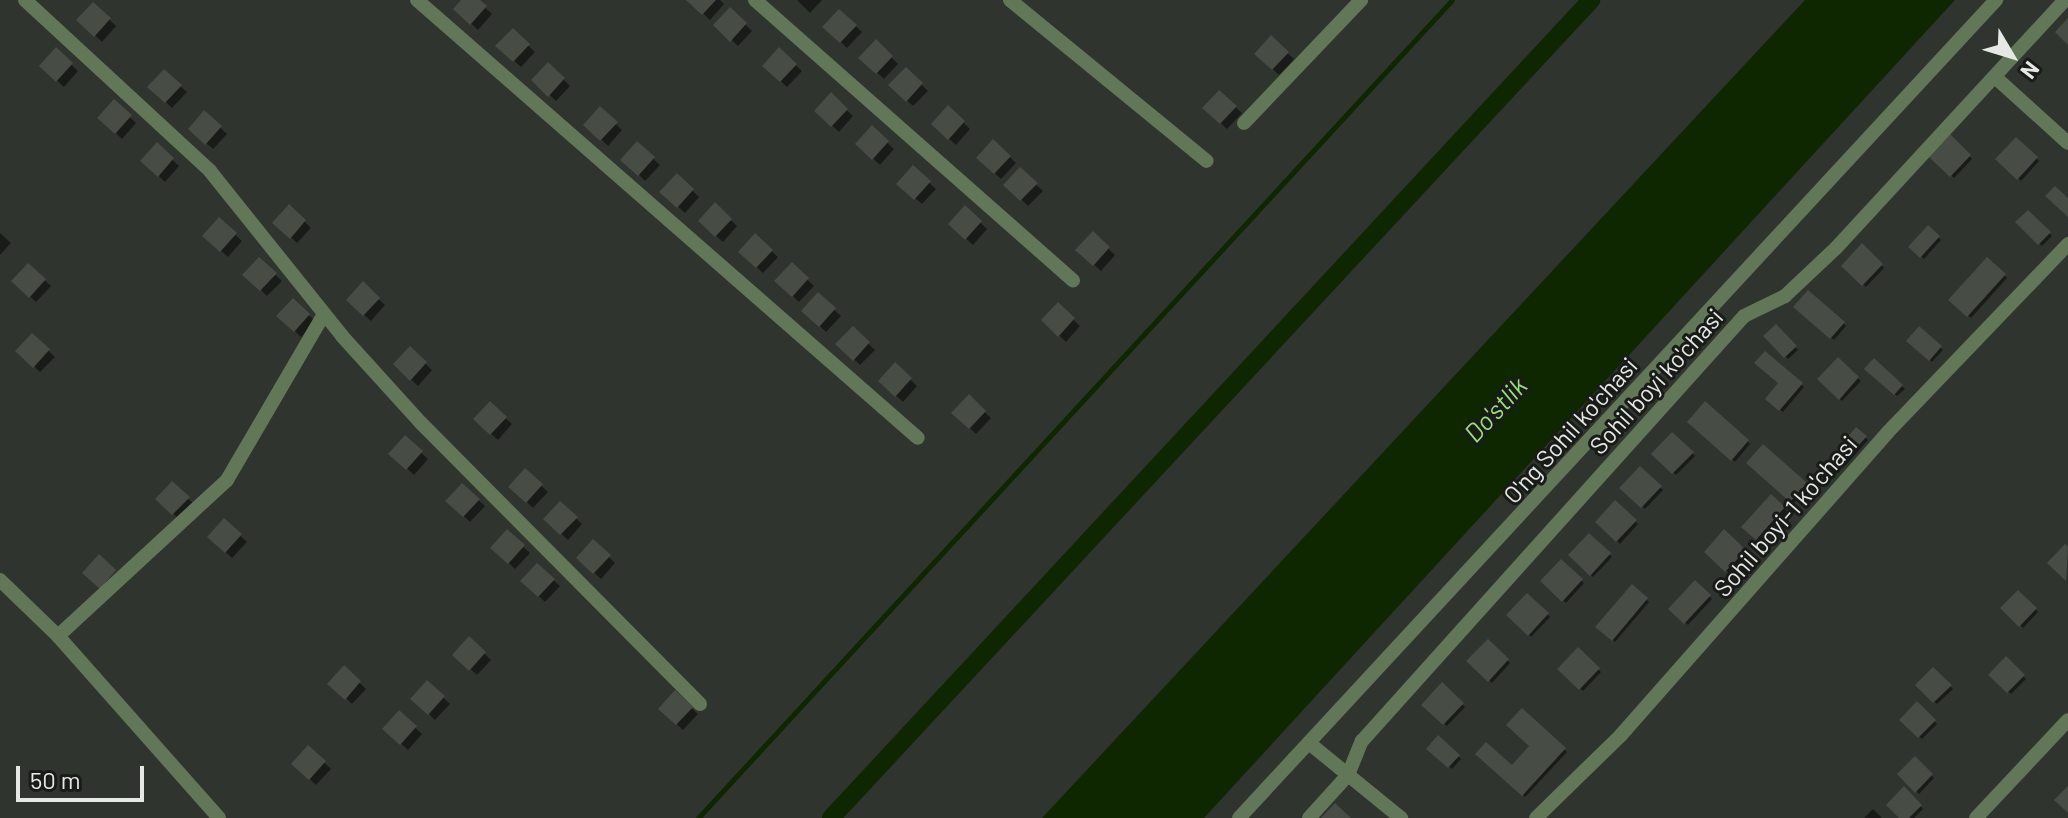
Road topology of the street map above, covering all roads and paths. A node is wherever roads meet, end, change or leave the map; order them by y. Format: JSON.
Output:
{"nodes":[{"id":1,"x":25,"y":0,"type":"edge"},
{"id":2,"x":417,"y":0,"type":"edge"},
{"id":3,"x":755,"y":0,"type":"edge"},
{"id":4,"x":1010,"y":0,"type":"edge"},
{"id":5,"x":1361,"y":0,"type":"edge"},
{"id":6,"x":1996,"y":0,"type":"edge"},
{"id":7,"x":2065,"y":0,"type":"edge"},
{"id":8,"x":1995,"y":77,"type":"junction"},
{"id":9,"x":1244,"y":123,"type":"dead end"},
{"id":10,"x":2068,"y":143,"type":"edge"},
{"id":11,"x":1207,"y":161,"type":"dead end"},
{"id":12,"x":2068,"y":244,"type":"edge"},
{"id":13,"x":1073,"y":280,"type":"dead end"},
{"id":14,"x":324,"y":314,"type":"junction"},
{"id":15,"x":918,"y":438,"type":"dead end"},
{"id":16,"x":0,"y":580,"type":"edge"},
{"id":17,"x":58,"y":636,"type":"junction"},
{"id":18,"x":700,"y":704,"type":"dead end"},
{"id":19,"x":2068,"y":720,"type":"edge"},
{"id":20,"x":1309,"y":743,"type":"junction"},
{"id":21,"x":1348,"y":775,"type":"junction"},
{"id":22,"x":219,"y":818,"type":"edge"},
{"id":23,"x":1239,"y":818,"type":"edge"},
{"id":24,"x":1309,"y":818,"type":"edge"},
{"id":25,"x":1401,"y":818,"type":"edge"},
{"id":26,"x":1536,"y":818,"type":"edge"},
{"id":27,"x":1976,"y":818,"type":"edge"}],
"edges":[{"from":1,"to":14,"type":"street"},
{"from":2,"to":15,"type":"street"},
{"from":3,"to":13,"type":"street"},
{"from":4,"to":11,"type":"street"},
{"from":5,"to":9,"type":"street"},
{"from":6,"to":20,"type":"street","name":"O'ng Sohil ko'chasi"},
{"from":7,"to":8,"type":"street","name":"Sohil boyi ko'chasi"},
{"from":8,"to":10,"type":"street"},
{"from":8,"to":21,"type":"street","name":"Sohil boyi ko'chasi"},
{"from":12,"to":26,"type":"street","name":"Sohil boyi-1 ko'chasi"},
{"from":14,"to":17,"type":"street"},
{"from":14,"to":18,"type":"street"},
{"from":16,"to":17,"type":"street"},
{"from":17,"to":22,"type":"street"},
{"from":19,"to":27,"type":"street"},
{"from":20,"to":21,"type":"street"},
{"from":20,"to":23,"type":"street","name":"O'ng Sohil ko'chasi"},
{"from":21,"to":24,"type":"street","name":"Sohil boyi ko'chasi"},
{"from":21,"to":25,"type":"street"}]}
